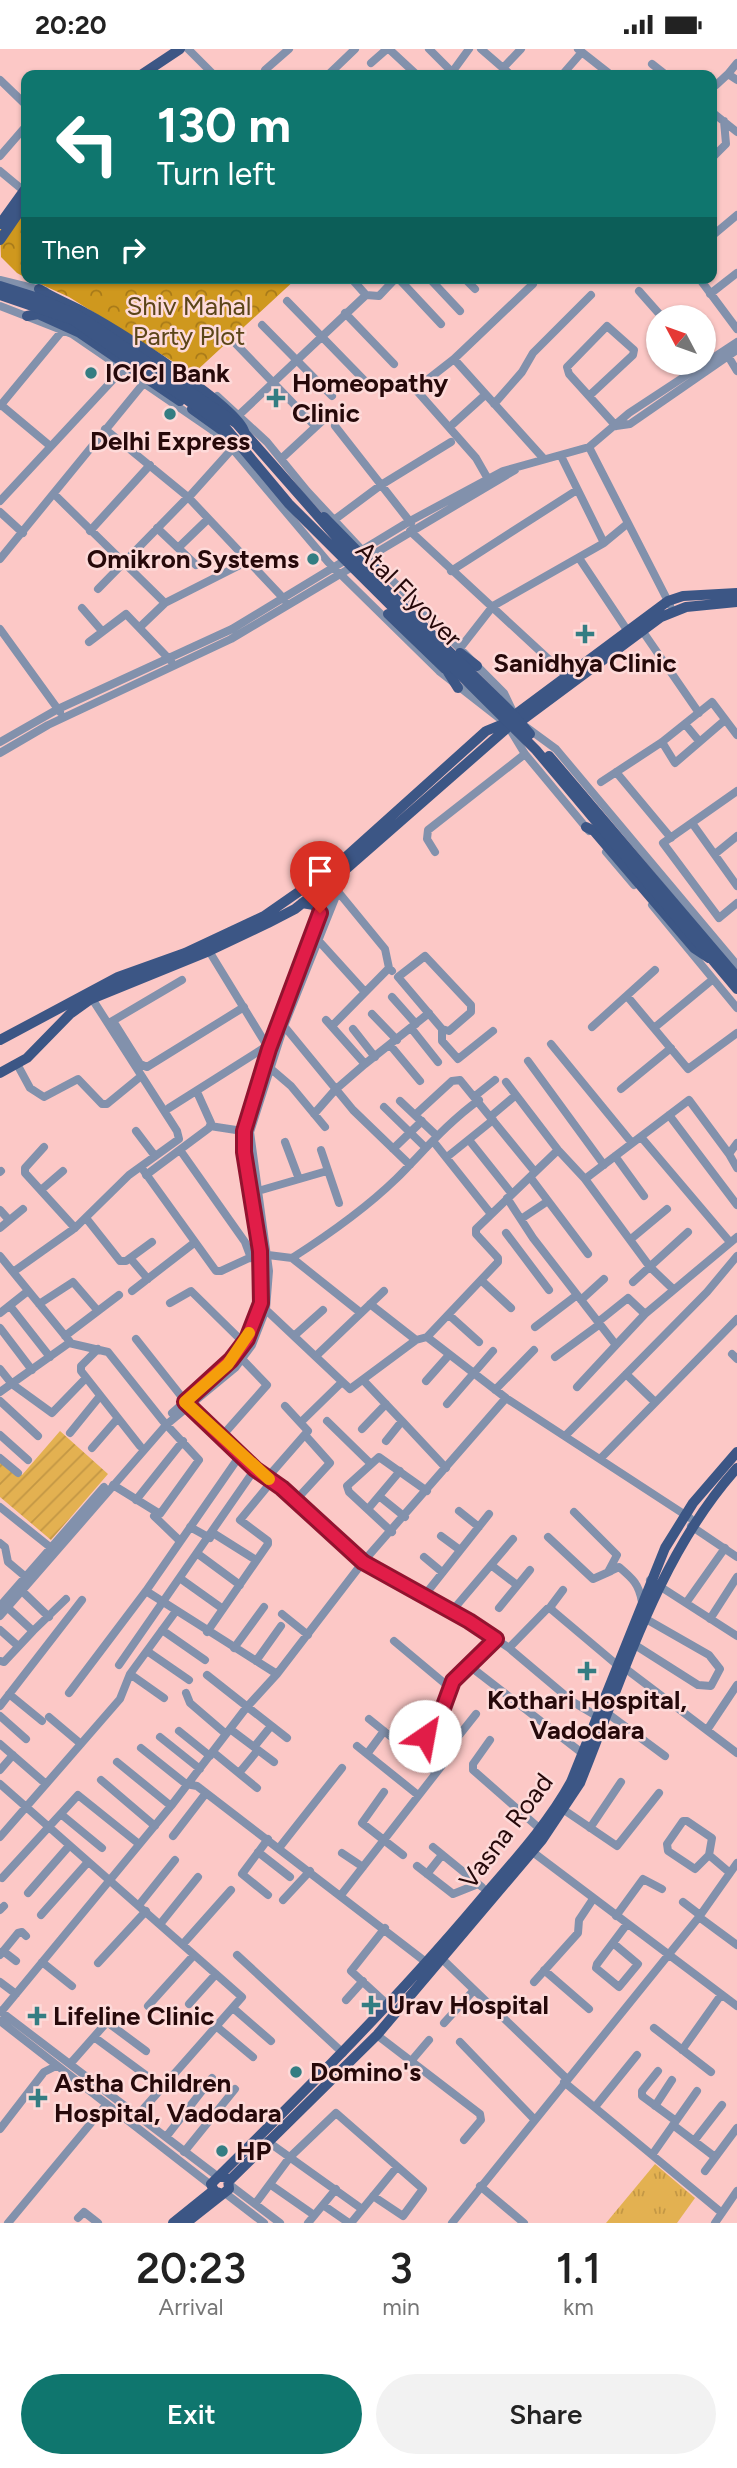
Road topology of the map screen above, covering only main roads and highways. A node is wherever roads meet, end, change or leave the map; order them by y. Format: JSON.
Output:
{"nodes":[{"id":1,"x":187,"y":49,"type":"edge"},
{"id":2,"x":150,"y":70,"type":"edge"},
{"id":3,"x":160,"y":70,"type":"edge"},
{"id":4,"x":21,"y":199,"type":"edge"},
{"id":5,"x":21,"y":201,"type":"edge"},
{"id":6,"x":0,"y":224,"type":"edge"},
{"id":7,"x":1,"y":238,"type":"edge"},
{"id":8,"x":0,"y":286,"type":"edge"},
{"id":9,"x":39,"y":289,"type":"road end"},
{"id":10,"x":0,"y":295,"type":"edge"},
{"id":11,"x":27,"y":316,"type":"road end"},
{"id":12,"x":238,"y":440,"type":"junction"},
{"id":13,"x":314,"y":513,"type":"junction"},
{"id":14,"x":308,"y":524,"type":"junction"},
{"id":15,"x":737,"y":593,"type":"edge"},
{"id":16,"x":737,"y":602,"type":"edge"},
{"id":17,"x":671,"y":606,"type":"junction"},
{"id":18,"x":640,"y":627,"type":"junction"},
{"id":19,"x":477,"y":666,"type":"road end"},
{"id":20,"x":458,"y":688,"type":"road end"},
{"id":21,"x":518,"y":718,"type":"junction"},
{"id":22,"x":506,"y":726,"type":"junction"},
{"id":23,"x":590,"y":829,"type":"road end"},
{"id":24,"x":337,"y":877,"type":"junction"},
{"id":25,"x":302,"y":903,"type":"junction"},
{"id":26,"x":320,"y":913,"type":"road end"},
{"id":27,"x":713,"y":960,"type":"junction"},
{"id":28,"x":737,"y":977,"type":"edge"},
{"id":29,"x":737,"y":989,"type":"edge"},
{"id":30,"x":89,"y":995,"type":"junction"},
{"id":31,"x":0,"y":1039,"type":"edge"},
{"id":32,"x":0,"y":1073,"type":"edge"},
{"id":33,"x":737,"y":1452,"type":"edge"},
{"id":34,"x":737,"y":1468,"type":"edge"},
{"id":35,"x":690,"y":1521,"type":"junction"},
{"id":36,"x":621,"y":1667,"type":"junction"},
{"id":37,"x":602,"y":1715,"type":"junction"},
{"id":38,"x":528,"y":1849,"type":"junction"},
{"id":39,"x":439,"y":1956,"type":"junction"},
{"id":40,"x":430,"y":1966,"type":"junction"},
{"id":41,"x":221,"y":2185,"type":"junction"},
{"id":42,"x":173,"y":2223,"type":"edge"},
{"id":43,"x":186,"y":2223,"type":"edge"}],
"edges":[{"from":1,"to":2,"type":"main road"},
{"from":1,"to":3,"type":"main road"},
{"from":4,"to":6,"type":"main road"},
{"from":5,"to":7,"type":"main road"},
{"from":8,"to":12,"type":"main road","name":"Atal Flyover","bridge":true},
{"from":9,"to":12,"type":"main road","bridge":true},
{"from":10,"to":12,"type":"main road","name":"Atal Flyover","bridge":true},
{"from":11,"to":12,"type":"main road","bridge":true},
{"from":12,"to":13,"type":"main road","name":"Atal Flyover","bridge":true},
{"from":12,"to":14,"type":"main road","name":"Atal Flyover","bridge":true},
{"from":13,"to":19,"type":"main road","bridge":true},
{"from":13,"to":28,"type":"main road","name":"Atal Flyover","bridge":true},
{"from":14,"to":20,"type":"main road","bridge":true},
{"from":14,"to":27,"type":"main road","name":"Atal Flyover","bridge":true},
{"from":15,"to":17,"type":"main road"},
{"from":16,"to":17,"type":"main road"},
{"from":17,"to":18,"type":"main road"},
{"from":18,"to":21,"type":"main road"},
{"from":18,"to":21,"type":"main road"},
{"from":21,"to":22,"type":"main road"},
{"from":21,"to":22,"type":"main road"},
{"from":22,"to":24,"type":"main road"},
{"from":23,"to":27,"type":"main road","bridge":true},
{"from":24,"to":25,"type":"main road"},
{"from":24,"to":30,"type":"main road"},
{"from":25,"to":26,"type":"main road"},
{"from":25,"to":30,"type":"main road"},
{"from":27,"to":29,"type":"main road","name":"Atal Flyover","bridge":true},
{"from":30,"to":31,"type":"main road"},
{"from":30,"to":32,"type":"main road"},
{"from":33,"to":35,"type":"main road","name":"Vasna Road"},
{"from":34,"to":35,"type":"main road","name":"Vasna Road"},
{"from":35,"to":36,"type":"main road","name":"Vasna Road"},
{"from":35,"to":36,"type":"main road","name":"Vasna Road"},
{"from":36,"to":37,"type":"main road","name":"Vasna Road"},
{"from":37,"to":38,"type":"main road","name":"Vasna Road"},
{"from":37,"to":38,"type":"main road","name":"Vasna Road"},
{"from":38,"to":39,"type":"main road","name":"Vasna Road"},
{"from":38,"to":39,"type":"main road","name":"Vasna Road"},
{"from":39,"to":40,"type":"main road","name":"Vasna Road"},
{"from":40,"to":41,"type":"main road","name":"Vasna Road"},
{"from":40,"to":41,"type":"main road","name":"Vasna Road"},
{"from":41,"to":42,"type":"main road","name":"Vasna Road"},
{"from":41,"to":43,"type":"main road","name":"Vasna Road"}]}
